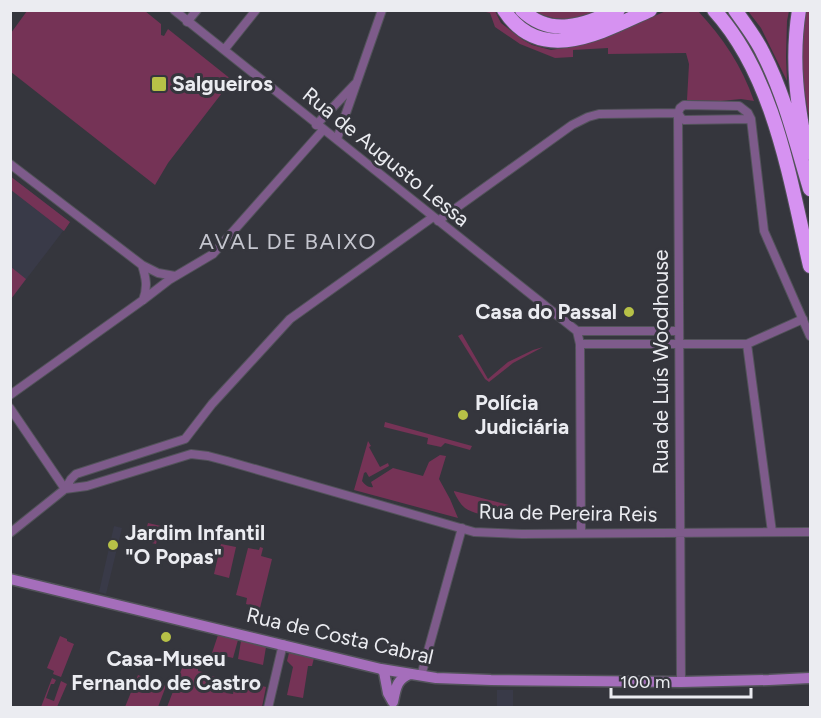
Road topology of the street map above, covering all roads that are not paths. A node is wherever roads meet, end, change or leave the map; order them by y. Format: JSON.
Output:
{"nodes":[{"id":1,"x":174,"y":10,"type":"edge"},
{"id":2,"x":196,"y":10,"type":"edge"},
{"id":3,"x":256,"y":10,"type":"edge"},
{"id":4,"x":382,"y":10,"type":"edge"},
{"id":5,"x":504,"y":10,"type":"edge"},
{"id":6,"x":522,"y":10,"type":"edge"},
{"id":7,"x":618,"y":10,"type":"edge"},
{"id":8,"x":650,"y":10,"type":"edge"},
{"id":9,"x":714,"y":10,"type":"edge"},
{"id":10,"x":735,"y":10,"type":"edge"},
{"id":11,"x":799,"y":10,"type":"edge"},
{"id":12,"x":188,"y":22,"type":"junction"},
{"id":13,"x":224,"y":50,"type":"junction"},
{"id":14,"x":356,"y":83,"type":"junction"},
{"id":15,"x":678,"y":113,"type":"junction"},
{"id":16,"x":751,"y":119,"type":"junction"},
{"id":17,"x":320,"y":127,"type":"junction"},
{"id":18,"x":337,"y":139,"type":"junction"},
{"id":19,"x":10,"y":164,"type":"edge"},
{"id":20,"x":810,"y":169,"type":"edge"},
{"id":21,"x":810,"y":189,"type":"edge"},
{"id":22,"x":436,"y":219,"type":"junction"},
{"id":23,"x":142,"y":264,"type":"junction"},
{"id":24,"x":810,"y":266,"type":"edge"},
{"id":25,"x":175,"y":276,"type":"junction"},
{"id":26,"x":143,"y":300,"type":"junction"},
{"id":27,"x":803,"y":319,"type":"junction"},
{"id":28,"x":577,"y":331,"type":"junction"},
{"id":29,"x":678,"y":331,"type":"junction"},
{"id":30,"x":810,"y":336,"type":"edge"},
{"id":31,"x":580,"y":344,"type":"junction"},
{"id":32,"x":678,"y":344,"type":"junction"},
{"id":33,"x":747,"y":344,"type":"junction"},
{"id":34,"x":10,"y":394,"type":"edge"},
{"id":35,"x":10,"y":408,"type":"edge"},
{"id":36,"x":185,"y":439,"type":"junction"},
{"id":37,"x":191,"y":454,"type":"junction"},
{"id":38,"x":65,"y":489,"type":"junction"},
{"id":39,"x":462,"y":528,"type":"junction"},
{"id":40,"x":581,"y":532,"type":"junction"},
{"id":41,"x":772,"y":532,"type":"junction"},
{"id":42,"x":810,"y":532,"type":"edge"},
{"id":43,"x":10,"y":533,"type":"edge"},
{"id":44,"x":680,"y":533,"type":"junction"},
{"id":45,"x":10,"y":579,"type":"edge"},
{"id":46,"x":283,"y":644,"type":"junction"},
{"id":47,"x":381,"y":669,"type":"junction"},
{"id":48,"x":410,"y":674,"type":"junction"},
{"id":49,"x":422,"y":676,"type":"junction"},
{"id":50,"x":810,"y":678,"type":"edge"},
{"id":51,"x":681,"y":682,"type":"junction"},
{"id":52,"x":394,"y":705,"type":"edge"},
{"id":53,"x":268,"y":708,"type":"edge"}],
"edges":[{"from":1,"to":12,"type":"street","name":"Rua de Augusto Lessa"},
{"from":2,"to":12,"type":"street"},
{"from":3,"to":13,"type":"street"},
{"from":4,"to":14,"type":"street"},
{"from":5,"to":8,"type":"highway"},
{"from":6,"to":7,"type":"highway"},
{"from":9,"to":24,"type":"highway"},
{"from":10,"to":21,"type":"highway"},
{"from":11,"to":20,"type":"highway"},
{"from":12,"to":13,"type":"street","name":"Rua de Augusto Lessa"},
{"from":13,"to":17,"type":"street","name":"Rua de Augusto Lessa"},
{"from":14,"to":17,"type":"street"},
{"from":14,"to":18,"type":"street"},
{"from":15,"to":16,"type":"street"},
{"from":15,"to":16,"type":"street"},
{"from":15,"to":22,"type":"street"},
{"from":15,"to":29,"type":"street","name":"Rua de Luís Woodhouse"},
{"from":16,"to":27,"type":"street"},
{"from":17,"to":18,"type":"street","name":"Rua de Augusto Lessa"},
{"from":17,"to":25,"type":"street"},
{"from":18,"to":22,"type":"street","name":"Rua de Augusto Lessa"},
{"from":19,"to":23,"type":"street"},
{"from":22,"to":28,"type":"street","name":"Rua de Augusto Lessa"},
{"from":22,"to":36,"type":"street"},
{"from":23,"to":25,"type":"street"},
{"from":23,"to":26,"type":"street"},
{"from":25,"to":26,"type":"street"},
{"from":26,"to":34,"type":"street"},
{"from":27,"to":30,"type":"street"},
{"from":27,"to":33,"type":"street"},
{"from":28,"to":29,"type":"street"},
{"from":28,"to":31,"type":"street"},
{"from":29,"to":32,"type":"street","name":"Rua de Luís Woodhouse"},
{"from":31,"to":32,"type":"street"},
{"from":31,"to":40,"type":"street"},
{"from":32,"to":33,"type":"street"},
{"from":32,"to":44,"type":"street","name":"Rua de Luís Woodhouse"},
{"from":33,"to":41,"type":"street"},
{"from":35,"to":38,"type":"street"},
{"from":36,"to":37,"type":"street"},
{"from":36,"to":38,"type":"street"},
{"from":37,"to":38,"type":"street"},
{"from":37,"to":39,"type":"street","name":"Rua de Pereira Reis"},
{"from":38,"to":43,"type":"street"},
{"from":39,"to":40,"type":"street","name":"Rua de Pereira Reis"},
{"from":39,"to":49,"type":"street"},
{"from":40,"to":44,"type":"street","name":"Rua de Pereira Reis"},
{"from":41,"to":42,"type":"street","name":"Rua de Pereira Reis"},
{"from":41,"to":44,"type":"street","name":"Rua de Pereira Reis"},
{"from":44,"to":51,"type":"street","name":"Rua de Luís Woodhouse"},
{"from":45,"to":46,"type":"main road","name":"Rua de Costa Cabral"},
{"from":46,"to":47,"type":"main road","name":"Rua de Costa Cabral"},
{"from":46,"to":53,"type":"street"},
{"from":47,"to":48,"type":"main road","name":"Rua de Costa Cabral"},
{"from":47,"to":52,"type":"main road"},
{"from":48,"to":49,"type":"main road","name":"Rua de Costa Cabral"},
{"from":48,"to":52,"type":"main road"},
{"from":49,"to":51,"type":"main road","name":"Rua de Costa Cabral"},
{"from":50,"to":51,"type":"main road","name":"Rua de Costa Cabral"}]}
